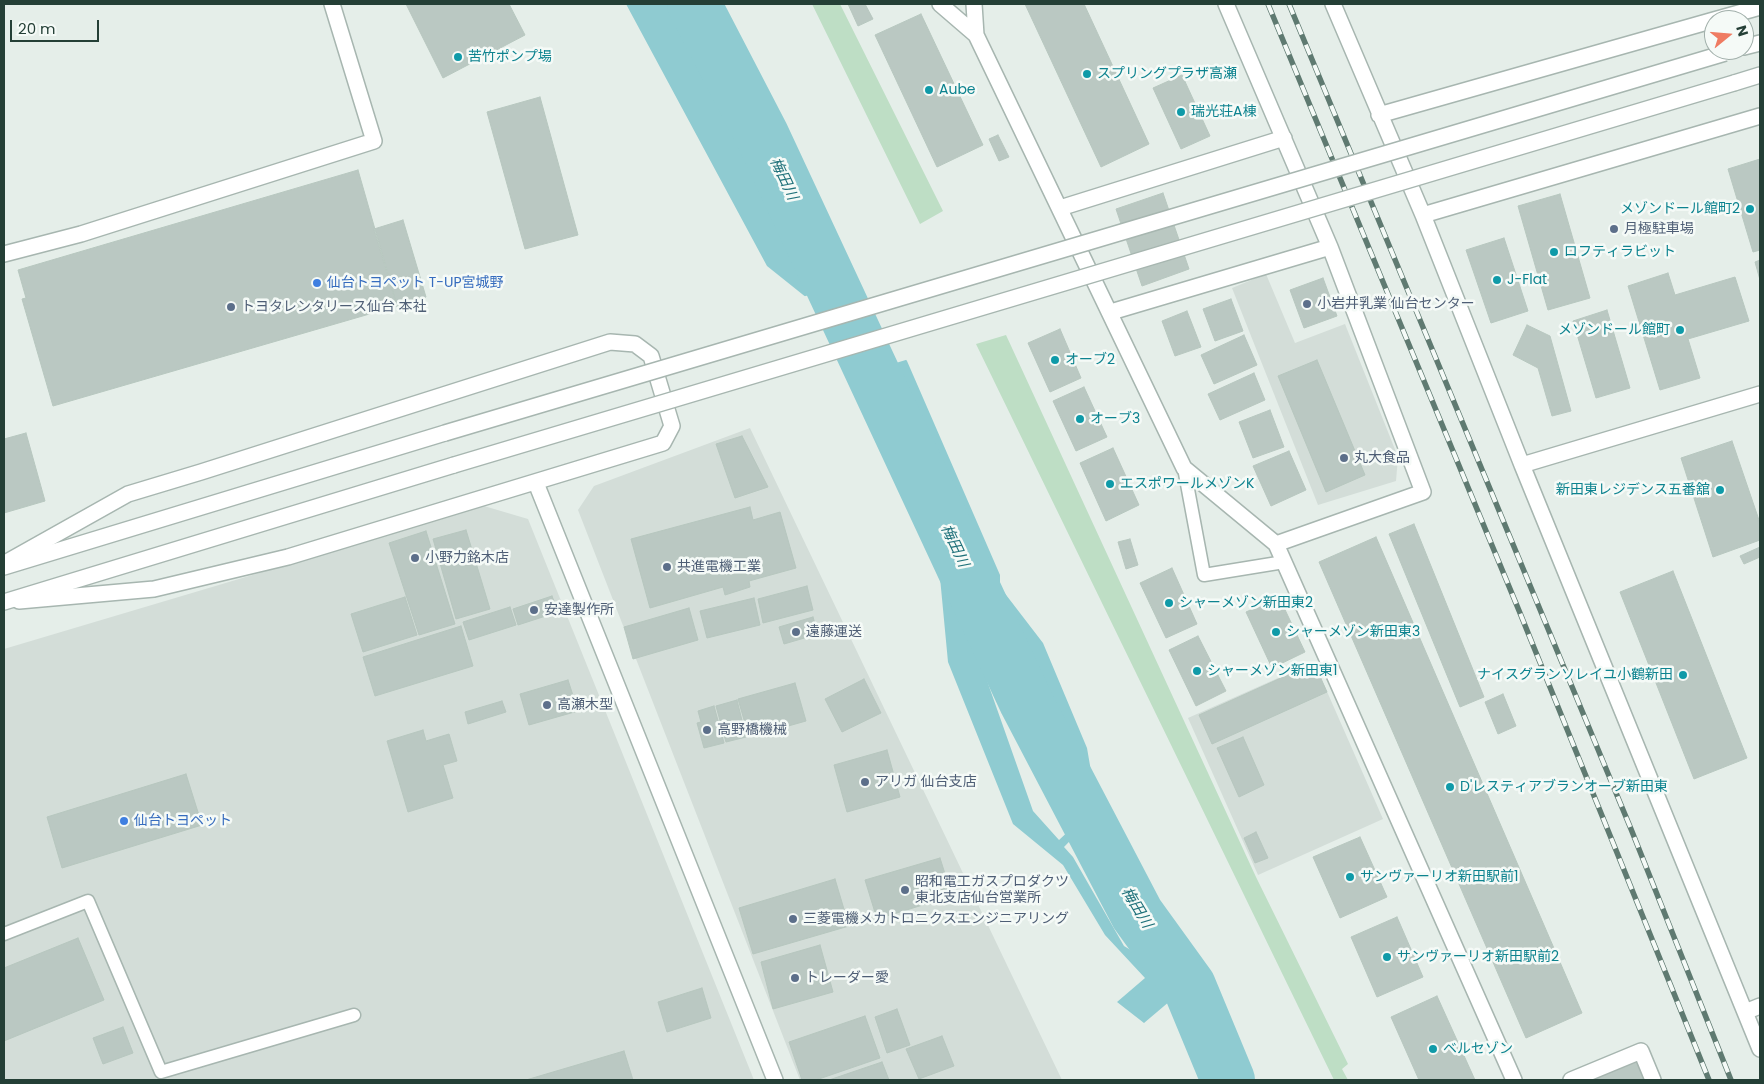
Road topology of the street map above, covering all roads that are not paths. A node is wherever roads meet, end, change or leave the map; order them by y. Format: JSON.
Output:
{"nodes":[{"id":1,"x":332,"y":4,"type":"edge"},
{"id":2,"x":940,"y":4,"type":"edge"},
{"id":3,"x":974,"y":4,"type":"edge"},
{"id":4,"x":1226,"y":4,"type":"edge"},
{"id":5,"x":1333,"y":4,"type":"edge"},
{"id":6,"x":1704,"y":23,"type":"edge"},
{"id":7,"x":976,"y":35,"type":"junction"},
{"id":8,"x":1704,"y":60,"type":"edge"},
{"id":9,"x":1760,"y":75,"type":"edge"},
{"id":10,"x":1379,"y":115,"type":"junction"},
{"id":11,"x":1760,"y":116,"type":"edge"},
{"id":12,"x":1284,"y":138,"type":"junction"},
{"id":13,"x":1060,"y":208,"type":"junction"},
{"id":14,"x":1423,"y":215,"type":"junction"},
{"id":15,"x":1330,"y":247,"type":"junction"},
{"id":16,"x":4,"y":254,"type":"edge"},
{"id":17,"x":1111,"y":312,"type":"junction"},
{"id":18,"x":1760,"y":394,"type":"edge"},
{"id":19,"x":1522,"y":465,"type":"junction"},
{"id":20,"x":1184,"y":468,"type":"junction"},
{"id":21,"x":536,"y":483,"type":"junction"},
{"id":22,"x":1276,"y":544,"type":"junction"},
{"id":23,"x":1284,"y":562,"type":"junction"},
{"id":24,"x":4,"y":566,"type":"edge"},
{"id":25,"x":4,"y":602,"type":"edge"},
{"id":26,"x":4,"y":934,"type":"edge"},
{"id":27,"x":1760,"y":1006,"type":"edge"},
{"id":28,"x":1745,"y":1012,"type":"junction"},
{"id":29,"x":354,"y":1015,"type":"dead end"},
{"id":30,"x":1760,"y":1049,"type":"edge"},
{"id":31,"x":775,"y":1080,"type":"edge"},
{"id":32,"x":1514,"y":1080,"type":"edge"},
{"id":33,"x":1571,"y":1080,"type":"edge"},
{"id":34,"x":1653,"y":1080,"type":"edge"}],
"edges":[{"from":1,"to":16,"type":"street"},
{"from":2,"to":7,"type":"street"},
{"from":3,"to":7,"type":"street"},
{"from":4,"to":12,"type":"street"},
{"from":5,"to":10,"type":"street"},
{"from":6,"to":10,"type":"street"},
{"from":7,"to":13,"type":"street"},
{"from":8,"to":24,"type":"street","bridge":true},
{"from":9,"to":25,"type":"street","bridge":true},
{"from":10,"to":14,"type":"street"},
{"from":11,"to":14,"type":"street"},
{"from":12,"to":13,"type":"street"},
{"from":12,"to":15,"type":"street"},
{"from":13,"to":17,"type":"street"},
{"from":14,"to":19,"type":"street"},
{"from":15,"to":17,"type":"street"},
{"from":15,"to":22,"type":"street"},
{"from":17,"to":20,"type":"street"},
{"from":18,"to":19,"type":"street"},
{"from":19,"to":28,"type":"street"},
{"from":20,"to":22,"type":"street"},
{"from":20,"to":23,"type":"lane"},
{"from":21,"to":24,"type":"street"},
{"from":21,"to":25,"type":"street"},
{"from":21,"to":31,"type":"street"},
{"from":22,"to":23,"type":"street"},
{"from":23,"to":32,"type":"street"},
{"from":26,"to":29,"type":"lane"},
{"from":27,"to":28,"type":"street"},
{"from":28,"to":30,"type":"street"},
{"from":33,"to":34,"type":"street"}]}
